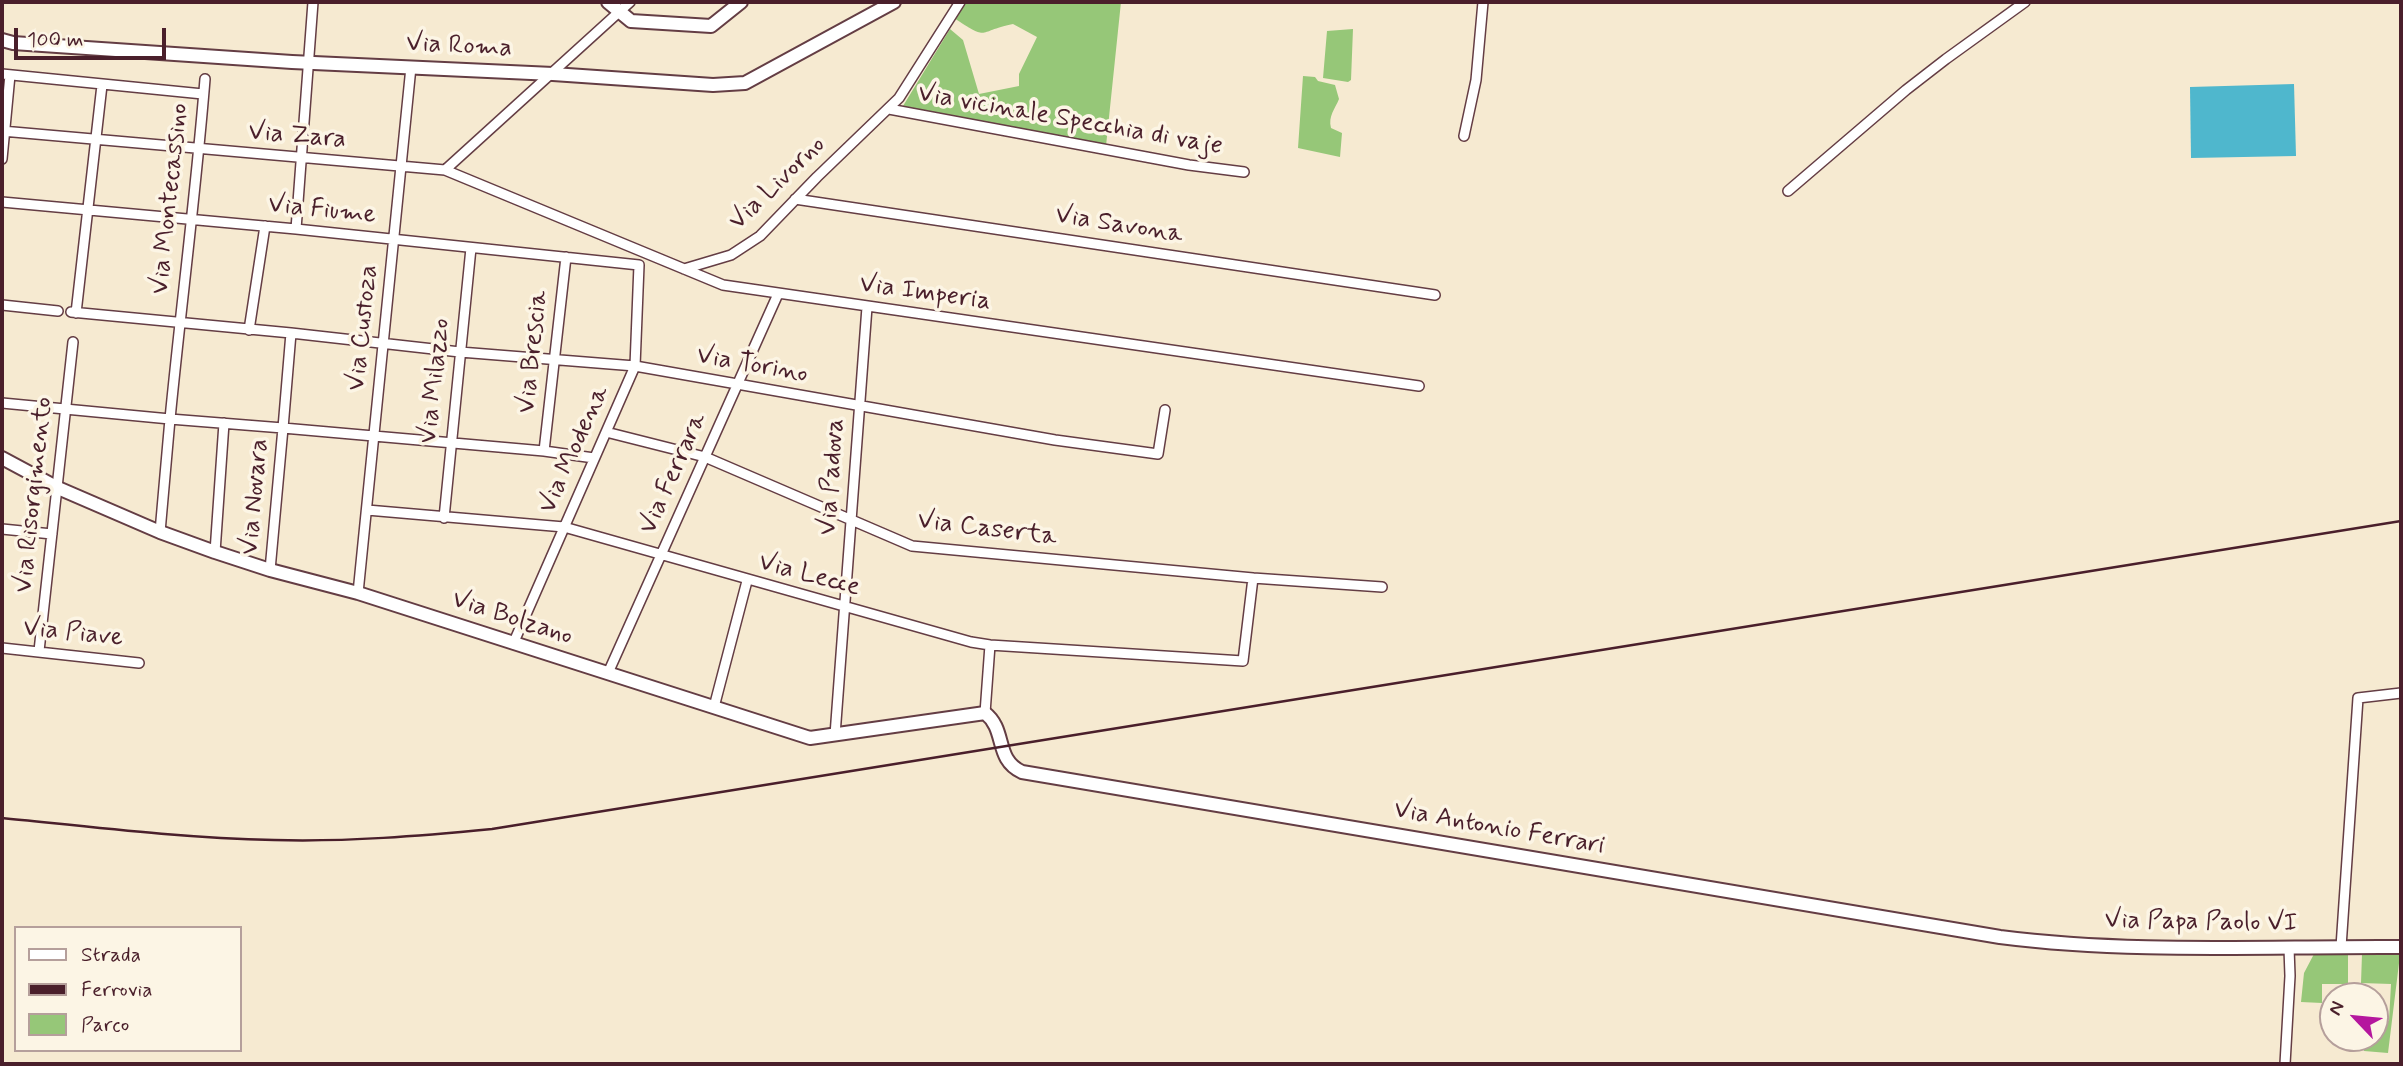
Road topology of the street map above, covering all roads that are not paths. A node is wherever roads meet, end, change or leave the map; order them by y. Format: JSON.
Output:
{"nodes":[{"id":1,"x":313,"y":2,"type":"edge"},
{"id":2,"x":608,"y":2,"type":"edge"},
{"id":3,"x":630,"y":2,"type":"edge"},
{"id":4,"x":741,"y":2,"type":"edge"},
{"id":5,"x":894,"y":2,"type":"edge"},
{"id":6,"x":1483,"y":2,"type":"edge"},
{"id":7,"x":2025,"y":2,"type":"edge"},
{"id":8,"x":957,"y":3,"type":"edge"},
{"id":9,"x":881,"y":6,"type":"edge"},
{"id":10,"x":619,"y":12,"type":"junction"},
{"id":11,"x":2,"y":40,"type":"edge"},
{"id":12,"x":310,"y":63,"type":"junction"},
{"id":13,"x":411,"y":67,"type":"junction"},
{"id":14,"x":6,"y":74,"type":"edge"},
{"id":15,"x":553,"y":74,"type":"junction"},
{"id":16,"x":205,"y":79,"type":"dead end"},
{"id":17,"x":102,"y":85,"type":"junction"},
{"id":18,"x":204,"y":94,"type":"junction"},
{"id":19,"x":889,"y":109,"type":"junction"},
{"id":20,"x":3,"y":131,"type":"edge"},
{"id":21,"x":1464,"y":136,"type":"dead end"},
{"id":22,"x":96,"y":140,"type":"junction"},
{"id":23,"x":199,"y":150,"type":"junction"},
{"id":24,"x":2,"y":159,"type":"edge"},
{"id":25,"x":302,"y":159,"type":"junction"},
{"id":26,"x":401,"y":167,"type":"junction"},
{"id":27,"x":444,"y":170,"type":"junction"},
{"id":28,"x":1244,"y":172,"type":"dead end"},
{"id":29,"x":1788,"y":191,"type":"dead end"},
{"id":30,"x":795,"y":199,"type":"junction"},
{"id":31,"x":2,"y":202,"type":"edge"},
{"id":32,"x":88,"y":211,"type":"junction"},
{"id":33,"x":190,"y":220,"type":"junction"},
{"id":34,"x":265,"y":226,"type":"junction"},
{"id":35,"x":296,"y":229,"type":"junction"},
{"id":36,"x":395,"y":240,"type":"junction"},
{"id":37,"x":471,"y":248,"type":"junction"},
{"id":38,"x":566,"y":257,"type":"junction"},
{"id":39,"x":639,"y":265,"type":"joint"},
{"id":40,"x":684,"y":269,"type":"junction"},
{"id":41,"x":778,"y":293,"type":"junction"},
{"id":42,"x":1436,"y":295,"type":"dead end"},
{"id":43,"x":2,"y":305,"type":"edge"},
{"id":44,"x":867,"y":307,"type":"junction"},
{"id":45,"x":58,"y":311,"type":"dead end"},
{"id":46,"x":179,"y":323,"type":"junction"},
{"id":47,"x":249,"y":330,"type":"junction"},
{"id":48,"x":291,"y":333,"type":"junction"},
{"id":49,"x":73,"y":342,"type":"dead end"},
{"id":50,"x":383,"y":342,"type":"junction"},
{"id":51,"x":460,"y":352,"type":"junction"},
{"id":52,"x":554,"y":359,"type":"junction"},
{"id":53,"x":635,"y":366,"type":"junction"},
{"id":54,"x":737,"y":385,"type":"junction"},
{"id":55,"x":1419,"y":386,"type":"dead end"},
{"id":56,"x":2,"y":403,"type":"edge"},
{"id":57,"x":860,"y":408,"type":"junction"},
{"id":58,"x":66,"y":410,"type":"junction"},
{"id":59,"x":1165,"y":410,"type":"dead end"},
{"id":60,"x":170,"y":419,"type":"junction"},
{"id":61,"x":224,"y":423,"type":"junction"},
{"id":62,"x":283,"y":428,"type":"junction"},
{"id":63,"x":606,"y":432,"type":"junction"},
{"id":64,"x":373,"y":437,"type":"junction"},
{"id":65,"x":451,"y":442,"type":"junction"},
{"id":66,"x":544,"y":451,"type":"junction"},
{"id":67,"x":705,"y":457,"type":"junction"},
{"id":68,"x":2,"y":458,"type":"edge"},
{"id":69,"x":594,"y":458,"type":"junction"},
{"id":70,"x":58,"y":488,"type":"junction"},
{"id":71,"x":367,"y":510,"type":"junction"},
{"id":72,"x":444,"y":519,"type":"junction"},
{"id":73,"x":851,"y":520,"type":"junction"},
{"id":74,"x":564,"y":527,"type":"junction"},
{"id":75,"x":2,"y":528,"type":"edge"},
{"id":76,"x":160,"y":532,"type":"junction"},
{"id":77,"x":52,"y":534,"type":"junction"},
{"id":78,"x":215,"y":552,"type":"junction"},
{"id":79,"x":661,"y":555,"type":"junction"},
{"id":80,"x":270,"y":570,"type":"junction"},
{"id":81,"x":1254,"y":578,"type":"junction"},
{"id":82,"x":747,"y":581,"type":"junction"},
{"id":83,"x":1382,"y":587,"type":"dead end"},
{"id":84,"x":358,"y":593,"type":"junction"},
{"id":85,"x":844,"y":607,"type":"junction"},
{"id":86,"x":513,"y":644,"type":"junction"},
{"id":87,"x":990,"y":645,"type":"junction"},
{"id":88,"x":2,"y":648,"type":"edge"},
{"id":89,"x":39,"y":651,"type":"junction"},
{"id":90,"x":139,"y":663,"type":"dead end"},
{"id":91,"x":608,"y":673,"type":"junction"},
{"id":92,"x":2401,"y":693,"type":"edge"},
{"id":93,"x":714,"y":707,"type":"junction"},
{"id":94,"x":985,"y":713,"type":"junction"},
{"id":95,"x":835,"y":734,"type":"junction"},
{"id":96,"x":2000,"y":937,"type":"joint"},
{"id":97,"x":2341,"y":947,"type":"junction"},
{"id":98,"x":2401,"y":947,"type":"edge"},
{"id":99,"x":2289,"y":948,"type":"junction"},
{"id":100,"x":2285,"y":1064,"type":"edge"}],
"edges":[{"from":1,"to":12,"type":"street"},
{"from":2,"to":10,"type":"street"},
{"from":3,"to":10,"type":"street"},
{"from":4,"to":10,"type":"street"},
{"from":5,"to":9,"type":"street","name":"Via Roma"},
{"from":6,"to":21,"type":"street"},
{"from":7,"to":29,"type":"street"},
{"from":8,"to":19,"type":"street","name":"Via Livorno"},
{"from":9,"to":15,"type":"street","name":"Via Roma"},
{"from":10,"to":15,"type":"street"},
{"from":11,"to":12,"type":"street","name":"Via Roma"},
{"from":12,"to":13,"type":"street","name":"Via Roma"},
{"from":12,"to":25,"type":"street"},
{"from":13,"to":15,"type":"street","name":"Via Roma"},
{"from":13,"to":26,"type":"street","name":"Via Custoza"},
{"from":14,"to":17,"type":"street"},
{"from":14,"to":20,"type":"street"},
{"from":15,"to":27,"type":"street"},
{"from":16,"to":18,"type":"street","name":"Via Montecassino"},
{"from":17,"to":18,"type":"street"},
{"from":17,"to":22,"type":"street"},
{"from":18,"to":23,"type":"street","name":"Via Montecassino"},
{"from":19,"to":28,"type":"street","name":"Via vicinale Specchia di vaje"},
{"from":19,"to":30,"type":"street","name":"Via Livorno"},
{"from":20,"to":22,"type":"street","name":"Via Zara"},
{"from":20,"to":24,"type":"street"},
{"from":22,"to":23,"type":"street","name":"Via Zara"},
{"from":22,"to":32,"type":"street"},
{"from":23,"to":25,"type":"street","name":"Via Zara"},
{"from":23,"to":33,"type":"street","name":"Via Montecassino"},
{"from":25,"to":26,"type":"street","name":"Via Zara"},
{"from":25,"to":35,"type":"street"},
{"from":26,"to":27,"type":"street","name":"Via Zara"},
{"from":26,"to":36,"type":"street","name":"Via Custoza"},
{"from":27,"to":40,"type":"street","name":"Via Imperia"},
{"from":30,"to":40,"type":"street","name":"Via Livorno"},
{"from":30,"to":42,"type":"street","name":"Via Savona"},
{"from":31,"to":32,"type":"street","name":"Via Fiume"},
{"from":32,"to":33,"type":"street","name":"Via Fiume"},
{"from":32,"to":46,"type":"street"},
{"from":33,"to":34,"type":"street","name":"Via Fiume"},
{"from":33,"to":46,"type":"street","name":"Via Montecassino"},
{"from":34,"to":35,"type":"street","name":"Via Fiume"},
{"from":34,"to":47,"type":"street"},
{"from":35,"to":36,"type":"street","name":"Via Fiume"},
{"from":36,"to":37,"type":"street","name":"Via Fiume"},
{"from":36,"to":50,"type":"street","name":"Via Custoza"},
{"from":37,"to":38,"type":"street","name":"Via Fiume"},
{"from":37,"to":51,"type":"street","name":"Via Milazzo"},
{"from":38,"to":39,"type":"street","name":"Via Fiume"},
{"from":38,"to":52,"type":"street","name":"Via Brescia"},
{"from":39,"to":53,"type":"street","name":"Via Modena"},
{"from":40,"to":41,"type":"street","name":"Via Imperia"},
{"from":41,"to":44,"type":"street","name":"Via Imperia"},
{"from":41,"to":54,"type":"street","name":"Via Ferrara"},
{"from":43,"to":45,"type":"street"},
{"from":44,"to":55,"type":"street","name":"Via Imperia"},
{"from":44,"to":57,"type":"street","name":"Via Padova"},
{"from":46,"to":47,"type":"street","name":"Via Torino"},
{"from":46,"to":60,"type":"street","name":"Via Montecassino"},
{"from":47,"to":48,"type":"street","name":"Via Torino"},
{"from":48,"to":50,"type":"street","name":"Via Torino"},
{"from":48,"to":62,"type":"street","name":"Via Novara"},
{"from":49,"to":58,"type":"street","name":"Via Risorgimento"},
{"from":50,"to":51,"type":"street","name":"Via Torino"},
{"from":50,"to":64,"type":"street","name":"Via Custoza"},
{"from":51,"to":52,"type":"street","name":"Via Torino"},
{"from":51,"to":65,"type":"street","name":"Via Milazzo"},
{"from":52,"to":53,"type":"street","name":"Via Torino"},
{"from":52,"to":66,"type":"street","name":"Via Brescia"},
{"from":53,"to":54,"type":"street","name":"Via Torino"},
{"from":53,"to":63,"type":"street","name":"Via Modena"},
{"from":54,"to":57,"type":"street","name":"Via Torino"},
{"from":54,"to":67,"type":"street","name":"Via Ferrara"},
{"from":56,"to":58,"type":"street"},
{"from":57,"to":59,"type":"street","name":"Via Torino"},
{"from":57,"to":73,"type":"street","name":"Via Padova"},
{"from":58,"to":60,"type":"street"},
{"from":58,"to":70,"type":"street","name":"Via Risorgimento"},
{"from":60,"to":61,"type":"street"},
{"from":60,"to":76,"type":"street"},
{"from":61,"to":62,"type":"street"},
{"from":61,"to":78,"type":"street"},
{"from":62,"to":64,"type":"street"},
{"from":62,"to":80,"type":"street","name":"Via Novara"},
{"from":63,"to":67,"type":"street","name":"Via Caserta"},
{"from":63,"to":69,"type":"street","name":"Via Modena"},
{"from":64,"to":65,"type":"street"},
{"from":64,"to":71,"type":"street","name":"Via Custoza"},
{"from":65,"to":66,"type":"street"},
{"from":65,"to":72,"type":"street","name":"Via Milazzo"},
{"from":66,"to":69,"type":"street"},
{"from":67,"to":73,"type":"street","name":"Via Caserta"},
{"from":67,"to":79,"type":"street","name":"Via Ferrara"},
{"from":68,"to":70,"type":"street","name":"Via Bolzano"},
{"from":69,"to":74,"type":"street","name":"Via Modena"},
{"from":70,"to":76,"type":"street","name":"Via Bolzano"},
{"from":70,"to":77,"type":"street","name":"Via Risorgimento"},
{"from":71,"to":72,"type":"street","name":"Via Lecce"},
{"from":71,"to":84,"type":"street","name":"Via Custoza"},
{"from":72,"to":74,"type":"street","name":"Via Lecce"},
{"from":73,"to":81,"type":"street","name":"Via Caserta"},
{"from":73,"to":85,"type":"street","name":"Via Padova"},
{"from":74,"to":79,"type":"street","name":"Via Lecce"},
{"from":74,"to":86,"type":"street","name":"Via Modena"},
{"from":75,"to":77,"type":"street"},
{"from":76,"to":78,"type":"street","name":"Via Bolzano"},
{"from":77,"to":89,"type":"street","name":"Via Risorgimento"},
{"from":78,"to":80,"type":"street","name":"Via Bolzano"},
{"from":79,"to":82,"type":"street","name":"Via Lecce"},
{"from":79,"to":91,"type":"street","name":"Via Ferrara"},
{"from":80,"to":84,"type":"street","name":"Via Bolzano"},
{"from":81,"to":83,"type":"street","name":"Via Caserta"},
{"from":81,"to":87,"type":"street","name":"Via Lecce"},
{"from":82,"to":85,"type":"street","name":"Via Lecce"},
{"from":82,"to":93,"type":"street"},
{"from":84,"to":86,"type":"street","name":"Via Bolzano"},
{"from":85,"to":87,"type":"street","name":"Via Lecce"},
{"from":85,"to":95,"type":"street","name":"Via Padova"},
{"from":86,"to":91,"type":"street","name":"Via Bolzano"},
{"from":87,"to":94,"type":"street"},
{"from":88,"to":89,"type":"street","name":"Via Piave"},
{"from":89,"to":90,"type":"street","name":"Via Piave"},
{"from":91,"to":93,"type":"street","name":"Via Bolzano"},
{"from":92,"to":97,"type":"street"},
{"from":93,"to":95,"type":"street","name":"Via Bolzano"},
{"from":94,"to":95,"type":"street","name":"Via Bolzano"},
{"from":94,"to":96,"type":"street","name":"Via Antonio Ferrari"},
{"from":96,"to":99,"type":"street","name":"Via Papa Paolo VI"},
{"from":97,"to":98,"type":"street","name":"Via Papa Paolo VI"},
{"from":97,"to":99,"type":"street","name":"Via Papa Paolo VI"},
{"from":99,"to":100,"type":"street"}]}
